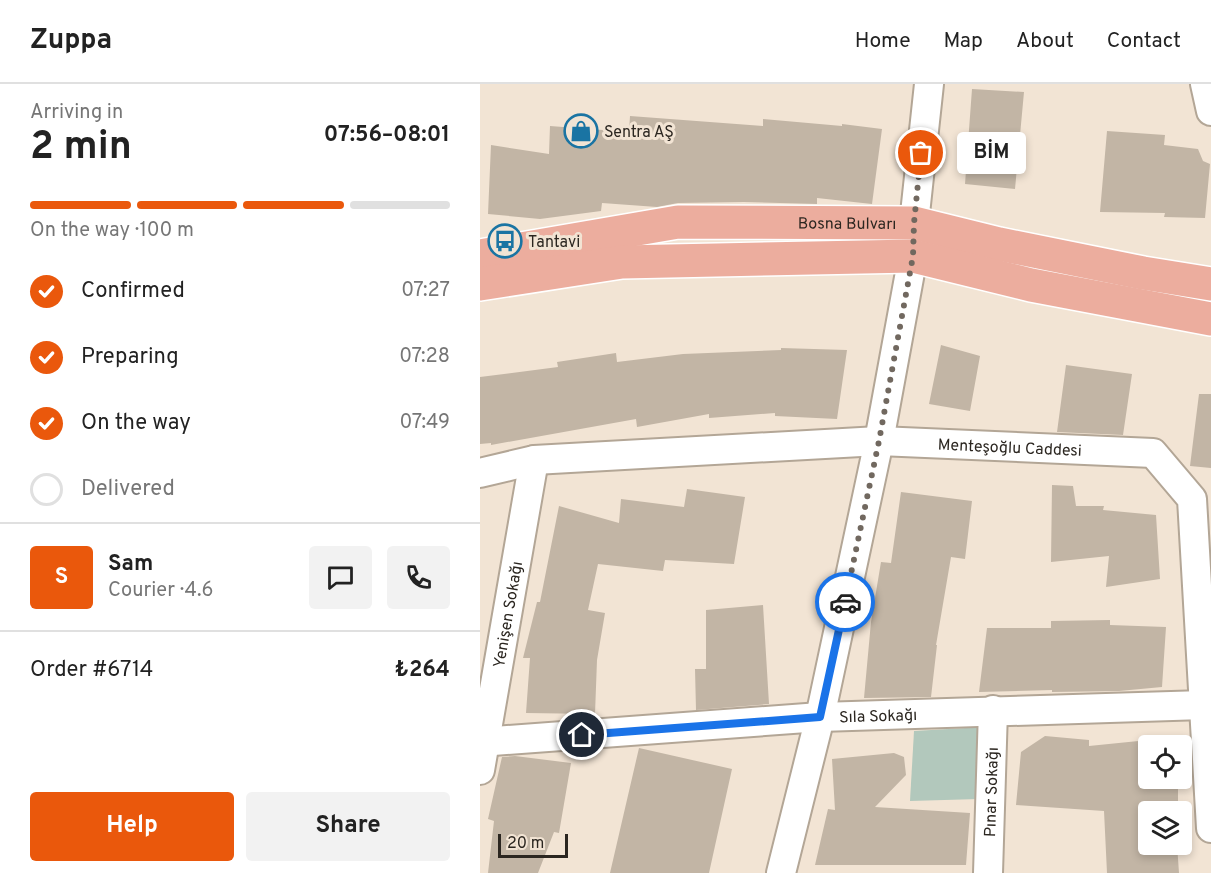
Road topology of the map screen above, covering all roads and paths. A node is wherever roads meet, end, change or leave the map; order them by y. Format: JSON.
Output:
{"nodes":[{"id":1,"x":928,"y":84,"type":"edge"},
{"id":2,"x":1205,"y":84,"type":"edge"},
{"id":3,"x":1211,"y":111,"type":"edge"},
{"id":4,"x":914,"y":223,"type":"junction"},
{"id":5,"x":480,"y":256,"type":"edge"},
{"id":6,"x":913,"y":256,"type":"junction"},
{"id":7,"x":480,"y":284,"type":"edge"},
{"id":8,"x":1211,"y":284,"type":"edge"},
{"id":9,"x":1211,"y":319,"type":"edge"},
{"id":10,"x":879,"y":441,"type":"junction"},
{"id":11,"x":534,"y":460,"type":"junction"},
{"id":12,"x":480,"y":473,"type":"edge"},
{"id":13,"x":1204,"y":705,"type":"junction"},
{"id":14,"x":993,"y":710,"type":"junction"},
{"id":15,"x":820,"y":717,"type":"junction"},
{"id":16,"x":483,"y":742,"type":"edge"},
{"id":17,"x":480,"y":770,"type":"edge"},
{"id":18,"x":1211,"y":828,"type":"edge"},
{"id":19,"x":782,"y":873,"type":"edge"},
{"id":20,"x":988,"y":873,"type":"edge"}],
"edges":[{"from":1,"to":4,"type":"street"},
{"from":2,"to":3,"type":"street"},
{"from":4,"to":5,"type":"main road","name":"Bosna Bulvarı"},
{"from":4,"to":6,"type":"street"},
{"from":4,"to":8,"type":"main road","name":"Bosna Bulvarı"},
{"from":6,"to":7,"type":"main road","name":"Bosna Bulvarı"},
{"from":6,"to":9,"type":"main road","name":"Bosna Bulvarı"},
{"from":6,"to":10,"type":"street"},
{"from":10,"to":11,"type":"street","name":"Menteşoğlu Caddesi"},
{"from":10,"to":13,"type":"street","name":"Menteşoğlu Caddesi"},
{"from":10,"to":15,"type":"street"},
{"from":11,"to":12,"type":"street","name":"Menteşoğlu Caddesi"},
{"from":11,"to":16,"type":"street","name":"Yenişen Sokağı"},
{"from":13,"to":14,"type":"street","name":"Sıla Sokağı"},
{"from":13,"to":18,"type":"street","name":"Menteşoğlu Caddesi"},
{"from":14,"to":15,"type":"street","name":"Sıla Sokağı"},
{"from":14,"to":20,"type":"street","name":"Pınar Sokağı"},
{"from":15,"to":16,"type":"street","name":"Sıla Sokağı"},
{"from":15,"to":19,"type":"street"},
{"from":16,"to":17,"type":"street","name":"Yenişen Sokağı"}]}
